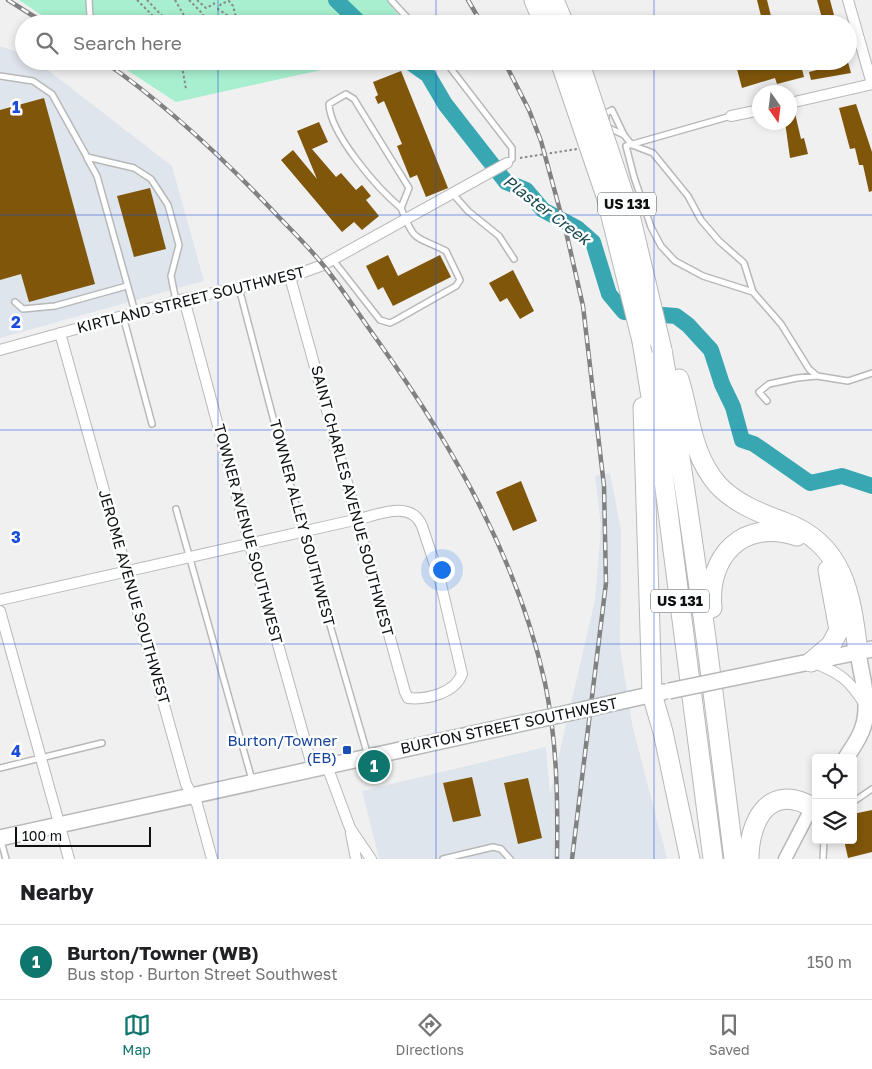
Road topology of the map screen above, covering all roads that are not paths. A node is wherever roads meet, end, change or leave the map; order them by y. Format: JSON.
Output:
{"nodes":[{"id":1,"x":89,"y":0,"type":"edge"},
{"id":2,"x":391,"y":0,"type":"edge"},
{"id":3,"x":534,"y":0,"type":"edge"},
{"id":4,"x":554,"y":0,"type":"edge"},
{"id":5,"x":848,"y":0,"type":"edge"},
{"id":6,"x":90,"y":15,"type":"edge"},
{"id":7,"x":405,"y":15,"type":"edge"},
{"id":8,"x":540,"y":15,"type":"edge"},
{"id":9,"x":560,"y":15,"type":"edge"},
{"id":10,"x":852,"y":15,"type":"edge"},
{"id":11,"x":857,"y":32,"type":"edge"},
{"id":12,"x":452,"y":70,"type":"edge"},
{"id":13,"x":563,"y":70,"type":"edge"},
{"id":14,"x":582,"y":70,"type":"edge"},
{"id":15,"x":0,"y":76,"type":"edge"},
{"id":16,"x":872,"y":84,"type":"edge"},
{"id":17,"x":797,"y":101,"type":"edge"},
{"id":18,"x":752,"y":112,"type":"edge"},
{"id":19,"x":731,"y":116,"type":"joint"},
{"id":20,"x":624,"y":135,"type":"junction"},
{"id":21,"x":632,"y":145,"type":"junction"},
{"id":22,"x":87,"y":157,"type":"junction"},
{"id":23,"x":510,"y":161,"type":"joint"},
{"id":24,"x":453,"y":194,"type":"junction"},
{"id":25,"x":401,"y":208,"type":"junction"},
{"id":26,"x":405,"y":220,"type":"junction"},
{"id":27,"x":514,"y":259,"type":"dead end"},
{"id":28,"x":333,"y":260,"type":"junction"},
{"id":29,"x":290,"y":277,"type":"junction"},
{"id":30,"x":127,"y":286,"type":"junction"},
{"id":31,"x":239,"y":288,"type":"junction"},
{"id":32,"x":753,"y":292,"type":"junction"},
{"id":33,"x":180,"y":300,"type":"junction"},
{"id":34,"x":16,"y":302,"type":"dead end"},
{"id":35,"x":135,"y":312,"type":"junction"},
{"id":36,"x":123,"y":316,"type":"junction"},
{"id":37,"x":60,"y":333,"type":"junction"},
{"id":38,"x":643,"y":342,"type":"junction"},
{"id":39,"x":0,"y":350,"type":"edge"},
{"id":40,"x":662,"y":350,"type":"junction"},
{"id":41,"x":872,"y":373,"type":"edge"},
{"id":42,"x":817,"y":376,"type":"junction"},
{"id":43,"x":767,"y":401,"type":"dead end"},
{"id":44,"x":152,"y":424,"type":"dead end"},
{"id":45,"x":176,"y":509,"type":"dead end"},
{"id":46,"x":356,"y":520,"type":"junction"},
{"id":47,"x":303,"y":532,"type":"junction"},
{"id":48,"x":250,"y":545,"type":"junction"},
{"id":49,"x":189,"y":558,"type":"junction"},
{"id":50,"x":126,"y":572,"type":"junction"},
{"id":51,"x":0,"y":600,"type":"edge"},
{"id":52,"x":0,"y":611,"type":"edge"},
{"id":53,"x":707,"y":639,"type":"junction"},
{"id":54,"x":865,"y":650,"type":"edge"},
{"id":55,"x":811,"y":662,"type":"junction"},
{"id":56,"x":661,"y":693,"type":"junction"},
{"id":57,"x":866,"y":707,"type":"junction"},
{"id":58,"x":102,"y":743,"type":"dead end"},
{"id":59,"x":848,"y":754,"type":"edge"},
{"id":60,"x":368,"y":756,"type":"junction"},
{"id":61,"x":41,"y":759,"type":"junction"},
{"id":62,"x":320,"y":767,"type":"junction"},
{"id":63,"x":0,"y":768,"type":"edge"},
{"id":64,"x":252,"y":782,"type":"junction"},
{"id":65,"x":872,"y":789,"type":"edge"},
{"id":66,"x":191,"y":795,"type":"junction"},
{"id":67,"x":857,"y":799,"type":"edge"},
{"id":68,"x":812,"y":803,"type":"edge"},
{"id":69,"x":812,"y":808,"type":"edge"},
{"id":70,"x":59,"y":824,"type":"junction"},
{"id":71,"x":350,"y":828,"type":"junction"},
{"id":72,"x":0,"y":838,"type":"edge"},
{"id":73,"x":824,"y":844,"type":"edge"},
{"id":74,"x":6,"y":859,"type":"edge"},
{"id":75,"x":69,"y":859,"type":"edge"},
{"id":76,"x":212,"y":859,"type":"edge"},
{"id":77,"x":356,"y":859,"type":"edge"},
{"id":78,"x":371,"y":859,"type":"edge"},
{"id":79,"x":443,"y":859,"type":"edge"},
{"id":80,"x":510,"y":859,"type":"edge"},
{"id":81,"x":690,"y":859,"type":"edge"},
{"id":82,"x":713,"y":859,"type":"edge"},
{"id":83,"x":734,"y":859,"type":"edge"},
{"id":84,"x":749,"y":859,"type":"edge"},
{"id":85,"x":784,"y":859,"type":"edge"},
{"id":86,"x":823,"y":859,"type":"edge"}],
"edges":[{"from":1,"to":6,"type":"lane"},
{"from":2,"to":7,"type":"lane"},
{"from":3,"to":8,"type":"highway"},
{"from":4,"to":9,"type":"highway"},
{"from":5,"to":10,"type":"street"},
{"from":11,"to":16,"type":"street"},
{"from":12,"to":23,"type":"lane"},
{"from":13,"to":38,"type":"highway","number":"US 131","bridge":true},
{"from":14,"to":40,"type":"highway","number":"US 131","bridge":true},
{"from":15,"to":22,"type":"lane"},
{"from":16,"to":17,"type":"street"},
{"from":18,"to":19,"type":"street"},
{"from":19,"to":21,"type":"lane"},
{"from":20,"to":20,"type":"lane"},
{"from":20,"to":21,"type":"lane"},
{"from":21,"to":32,"type":"lane"},
{"from":21,"to":32,"type":"lane"},
{"from":22,"to":30,"type":"lane"},
{"from":22,"to":33,"type":"lane"},
{"from":23,"to":24,"type":"street","name":"KIRTLAND STREET SOUTHWEST"},
{"from":24,"to":26,"type":"street","name":"KIRTLAND STREET SOUTHWEST"},
{"from":24,"to":27,"type":"lane"},
{"from":25,"to":25,"type":"lane"},
{"from":25,"to":26,"type":"lane"},
{"from":26,"to":28,"type":"street","name":"KIRTLAND STREET SOUTHWEST"},
{"from":26,"to":28,"type":"lane"},
{"from":28,"to":29,"type":"street","name":"KIRTLAND STREET SOUTHWEST"},
{"from":29,"to":31,"type":"street","name":"KIRTLAND STREET SOUTHWEST"},
{"from":29,"to":46,"type":"street","name":"SAINT CHARLES AVENUE SOUTHWEST"},
{"from":30,"to":34,"type":"lane"},
{"from":30,"to":35,"type":"lane"},
{"from":31,"to":33,"type":"street","name":"KIRTLAND STREET SOUTHWEST"},
{"from":31,"to":47,"type":"lane","name":"TOWNER ALLEY SOUTHWEST"},
{"from":32,"to":42,"type":"lane"},
{"from":33,"to":35,"type":"street","name":"KIRTLAND STREET SOUTHWEST"},
{"from":33,"to":48,"type":"street","name":"TOWNER AVENUE SOUTHWEST"},
{"from":35,"to":36,"type":"street","name":"KIRTLAND STREET SOUTHWEST"},
{"from":36,"to":37,"type":"street","name":"KIRTLAND STREET SOUTHWEST"},
{"from":36,"to":44,"type":"lane"},
{"from":37,"to":39,"type":"street","name":"KIRTLAND STREET SOUTHWEST"},
{"from":37,"to":50,"type":"street","name":"JEROME AVENUE SOUTHWEST"},
{"from":38,"to":56,"type":"highway"},
{"from":38,"to":82,"type":"highway","number":"US 131"},
{"from":40,"to":53,"type":"highway","number":"US 131"},
{"from":40,"to":54,"type":"highway"},
{"from":41,"to":42,"type":"lane"},
{"from":42,"to":43,"type":"lane"},
{"from":45,"to":49,"type":"lane"},
{"from":46,"to":46,"type":"street","name":"SAINT CHARLES AVENUE SOUTHWEST"},
{"from":46,"to":47,"type":"street"},
{"from":47,"to":48,"type":"street"},
{"from":47,"to":60,"type":"lane","name":"TOWNER ALLEY SOUTHWEST"},
{"from":48,"to":49,"type":"street"},
{"from":48,"to":62,"type":"street","name":"TOWNER AVENUE SOUTHWEST"},
{"from":49,"to":50,"type":"street"},
{"from":49,"to":64,"type":"lane"},
{"from":50,"to":51,"type":"street"},
{"from":50,"to":66,"type":"street","name":"JEROME AVENUE SOUTHWEST"},
{"from":52,"to":61,"type":"street"},
{"from":53,"to":55,"type":"highway"},
{"from":53,"to":83,"type":"highway","number":"US 131"},
{"from":54,"to":55,"type":"main road","name":"BURTON STREET SOUTHWEST"},
{"from":54,"to":57,"type":"main road"},
{"from":55,"to":56,"type":"main road","name":"BURTON STREET SOUTHWEST","bridge":true},
{"from":55,"to":57,"type":"street"},
{"from":56,"to":60,"type":"main road","name":"BURTON STREET SOUTHWEST","bridge":true},
{"from":56,"to":81,"type":"highway"},
{"from":57,"to":59,"type":"main road"},
{"from":58,"to":61,"type":"lane"},
{"from":60,"to":62,"type":"main road","name":"BURTON STREET SOUTHWEST"},
{"from":61,"to":63,"type":"lane"},
{"from":61,"to":70,"type":"street"},
{"from":62,"to":64,"type":"main road","name":"BURTON STREET SOUTHWEST"},
{"from":62,"to":71,"type":"street","name":"TOWNER AVENUE SOUTHWEST"},
{"from":64,"to":66,"type":"main road","name":"BURTON STREET SOUTHWEST"},
{"from":65,"to":67,"type":"lane"},
{"from":66,"to":70,"type":"main road","name":"BURTON STREET SOUTHWEST"},
{"from":66,"to":76,"type":"street","name":"JEROME AVENUE SOUTHWEST"},
{"from":68,"to":84,"type":"highway"},
{"from":69,"to":85,"type":"street"},
{"from":70,"to":72,"type":"main road","name":"BURTON STREET SOUTHWEST"},
{"from":70,"to":75,"type":"street"},
{"from":71,"to":77,"type":"street"},
{"from":71,"to":78,"type":"street"},
{"from":72,"to":74,"type":"lane"},
{"from":73,"to":86,"type":"lane"},
{"from":79,"to":80,"type":"lane"}]}
